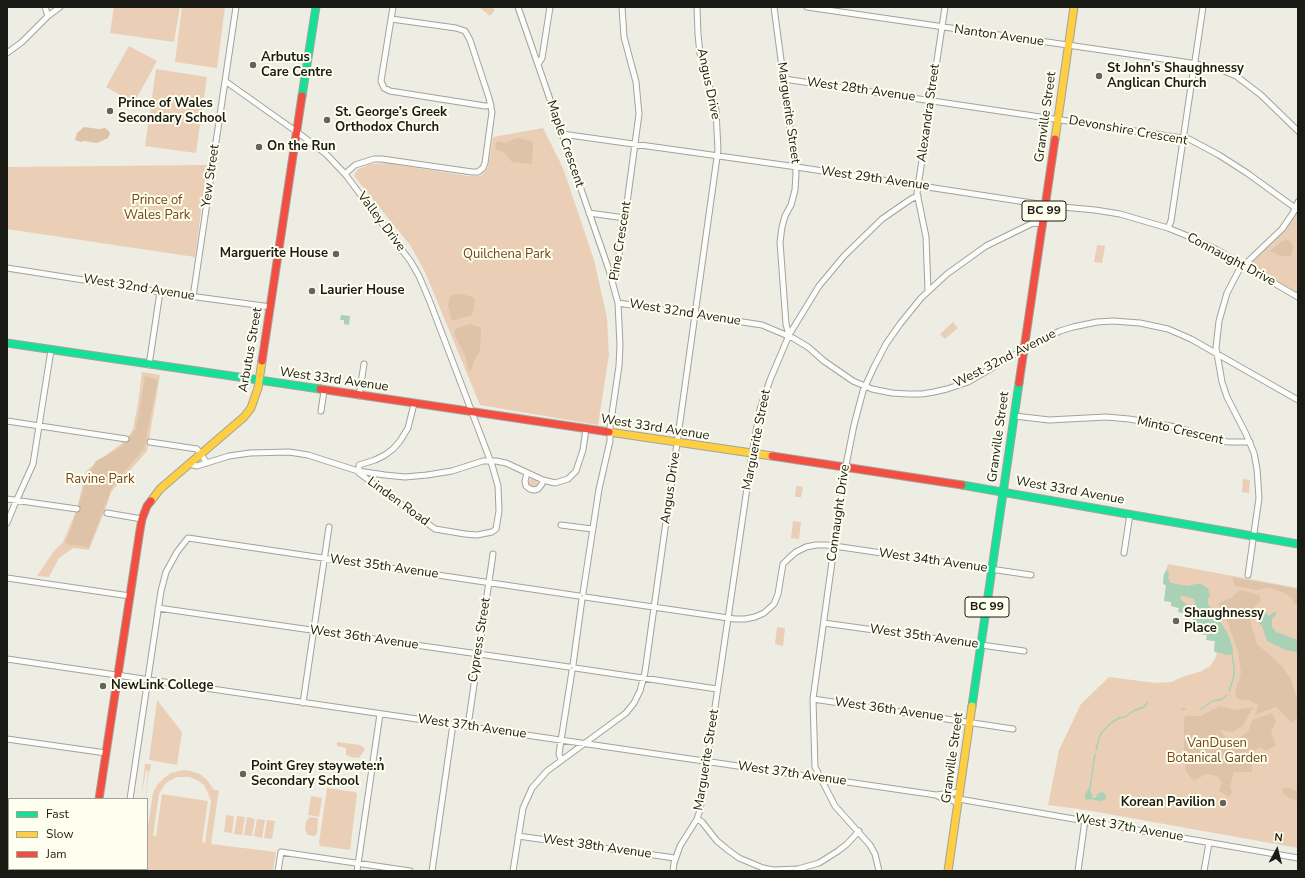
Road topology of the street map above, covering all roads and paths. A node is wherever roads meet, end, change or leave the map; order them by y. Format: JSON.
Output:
{"nodes":[{"id":1,"x":45,"y":7,"type":"edge"},
{"id":2,"x":60,"y":7,"type":"edge"},
{"id":3,"x":236,"y":7,"type":"edge"},
{"id":4,"x":316,"y":7,"type":"edge"},
{"id":5,"x":393,"y":7,"type":"edge"},
{"id":6,"x":518,"y":7,"type":"edge"},
{"id":7,"x":550,"y":7,"type":"edge"},
{"id":8,"x":622,"y":7,"type":"edge"},
{"id":9,"x":697,"y":7,"type":"edge"},
{"id":10,"x":774,"y":7,"type":"edge"},
{"id":11,"x":807,"y":7,"type":"edge"},
{"id":12,"x":945,"y":7,"type":"edge"},
{"id":13,"x":1074,"y":7,"type":"edge"},
{"id":14,"x":1203,"y":7,"type":"edge"},
{"id":15,"x":48,"y":16,"type":"junction"},
{"id":16,"x":391,"y":19,"type":"junction"},
{"id":17,"x":942,"y":27,"type":"junction"},
{"id":18,"x":1068,"y":46,"type":"junction"},
{"id":19,"x":7,"y":53,"type":"edge"},
{"id":20,"x":538,"y":64,"type":"junction"},
{"id":21,"x":1194,"y":64,"type":"junction"},
{"id":22,"x":784,"y":79,"type":"junction"},
{"id":23,"x":225,"y":81,"type":"junction"},
{"id":24,"x":931,"y":100,"type":"junction"},
{"id":25,"x":491,"y":105,"type":"junction"},
{"id":26,"x":1057,"y":119,"type":"junction"},
{"id":27,"x":1298,"y":131,"type":"edge"},
{"id":28,"x":297,"y":132,"type":"junction"},
{"id":29,"x":562,"y":134,"type":"junction"},
{"id":30,"x":1183,"y":138,"type":"junction"},
{"id":31,"x":636,"y":144,"type":"junction"},
{"id":32,"x":718,"y":156,"type":"junction"},
{"id":33,"x":796,"y":167,"type":"junction"},
{"id":34,"x":345,"y":174,"type":"junction"},
{"id":35,"x":918,"y":186,"type":"junction"},
{"id":36,"x":918,"y":196,"type":"junction"},
{"id":37,"x":1298,"y":202,"type":"edge"},
{"id":38,"x":1045,"y":205,"type":"junction"},
{"id":39,"x":1297,"y":209,"type":"edge"},
{"id":40,"x":589,"y":214,"type":"junction"},
{"id":41,"x":625,"y":218,"type":"junction"},
{"id":42,"x":1042,"y":224,"type":"junction"},
{"id":43,"x":1168,"y":228,"type":"junction"},
{"id":44,"x":1244,"y":265,"type":"junction"},
{"id":45,"x":7,"y":268,"type":"edge"},
{"id":46,"x":613,"y":281,"type":"junction"},
{"id":47,"x":928,"y":291,"type":"junction"},
{"id":48,"x":160,"y":292,"type":"junction"},
{"id":49,"x":193,"y":297,"type":"junction"},
{"id":50,"x":1298,"y":297,"type":"edge"},
{"id":51,"x":618,"y":303,"type":"junction"},
{"id":52,"x":271,"y":307,"type":"junction"},
{"id":53,"x":695,"y":315,"type":"junction"},
{"id":54,"x":789,"y":335,"type":"junction"},
{"id":55,"x":7,"y":343,"type":"edge"},
{"id":56,"x":1024,"y":349,"type":"junction"},
{"id":57,"x":51,"y":350,"type":"junction"},
{"id":58,"x":1217,"y":354,"type":"junction"},
{"id":59,"x":149,"y":364,"type":"junction"},
{"id":60,"x":364,"y":364,"type":"dead end"},
{"id":61,"x":259,"y":381,"type":"junction"},
{"id":62,"x":865,"y":386,"type":"junction"},
{"id":63,"x":324,"y":391,"type":"junction"},
{"id":64,"x":359,"y":396,"type":"junction"},
{"id":65,"x":1298,"y":400,"type":"edge"},
{"id":66,"x":414,"y":404,"type":"junction"},
{"id":67,"x":321,"y":411,"type":"dead end"},
{"id":68,"x":471,"y":412,"type":"junction"},
{"id":69,"x":1015,"y":416,"type":"junction"},
{"id":70,"x":7,"y":420,"type":"edge"},
{"id":71,"x":39,"y":425,"type":"junction"},
{"id":72,"x":586,"y":430,"type":"junction"},
{"id":73,"x":610,"y":433,"type":"junction"},
{"id":74,"x":126,"y":439,"type":"dead end"},
{"id":75,"x":150,"y":442,"type":"dead end"},
{"id":76,"x":1250,"y":442,"type":"junction"},
{"id":77,"x":677,"y":443,"type":"junction"},
{"id":78,"x":200,"y":454,"type":"junction"},
{"id":79,"x":752,"y":454,"type":"junction"},
{"id":80,"x":490,"y":461,"type":"junction"},
{"id":81,"x":207,"y":463,"type":"junction"},
{"id":82,"x":189,"y":464,"type":"junction"},
{"id":83,"x":845,"y":468,"type":"junction"},
{"id":84,"x":358,"y":471,"type":"junction"},
{"id":85,"x":527,"y":473,"type":"junction"},
{"id":86,"x":543,"y":480,"type":"junction"},
{"id":87,"x":1004,"y":491,"type":"junction"},
{"id":88,"x":7,"y":499,"type":"edge"},
{"id":89,"x":17,"y":500,"type":"junction"},
{"id":90,"x":77,"y":508,"type":"dead end"},
{"id":91,"x":107,"y":513,"type":"dead end"},
{"id":92,"x":1130,"y":514,"type":"junction"},
{"id":93,"x":142,"y":519,"type":"junction"},
{"id":94,"x":7,"y":523,"type":"edge"},
{"id":95,"x":561,"y":525,"type":"dead end"},
{"id":96,"x":329,"y":527,"type":"dead end"},
{"id":97,"x":592,"y":529,"type":"junction"},
{"id":98,"x":1254,"y":536,"type":"junction"},
{"id":99,"x":1298,"y":544,"type":"edge"},
{"id":100,"x":835,"y":546,"type":"junction"},
{"id":101,"x":1124,"y":553,"type":"dead end"},
{"id":102,"x":493,"y":554,"type":"dead end"},
{"id":103,"x":324,"y":558,"type":"junction"},
{"id":104,"x":992,"y":569,"type":"junction"},
{"id":105,"x":1031,"y":575,"type":"dead end"},
{"id":106,"x":1248,"y":575,"type":"dead end"},
{"id":107,"x":7,"y":578,"type":"edge"},
{"id":108,"x":489,"y":582,"type":"junction"},
{"id":109,"x":130,"y":596,"type":"junction"},
{"id":110,"x":582,"y":596,"type":"junction"},
{"id":111,"x":654,"y":607,"type":"junction"},
{"id":112,"x":158,"y":608,"type":"junction"},
{"id":113,"x":728,"y":618,"type":"junction"},
{"id":114,"x":824,"y":623,"type":"junction"},
{"id":115,"x":314,"y":630,"type":"junction"},
{"id":116,"x":981,"y":646,"type":"junction"},
{"id":117,"x":1024,"y":652,"type":"dead end"},
{"id":118,"x":478,"y":655,"type":"junction"},
{"id":119,"x":7,"y":659,"type":"edge"},
{"id":120,"x":572,"y":668,"type":"junction"},
{"id":121,"x":117,"y":675,"type":"junction"},
{"id":122,"x":643,"y":678,"type":"junction"},
{"id":123,"x":148,"y":680,"type":"junction"},
{"id":124,"x":717,"y":690,"type":"junction"},
{"id":125,"x":813,"y":699,"type":"junction"},
{"id":126,"x":303,"y":702,"type":"junction"},
{"id":127,"x":380,"y":714,"type":"junction"},
{"id":128,"x":970,"y":722,"type":"junction"},
{"id":129,"x":453,"y":724,"type":"junction"},
{"id":130,"x":468,"y":726,"type":"junction"},
{"id":131,"x":1013,"y":729,"type":"dead end"},
{"id":132,"x":562,"y":739,"type":"junction"},
{"id":133,"x":7,"y":740,"type":"edge"},
{"id":134,"x":586,"y":743,"type":"junction"},
{"id":135,"x":106,"y":753,"type":"junction"},
{"id":136,"x":561,"y":760,"type":"junction"},
{"id":137,"x":707,"y":762,"type":"junction"},
{"id":138,"x":821,"y":778,"type":"junction"},
{"id":139,"x":936,"y":795,"type":"junction"},
{"id":140,"x":99,"y":798,"type":"edge"},
{"id":141,"x":130,"y":798,"type":"edge"},
{"id":142,"x":959,"y":798,"type":"junction"},
{"id":143,"x":697,"y":819,"type":"junction"},
{"id":144,"x":1085,"y":820,"type":"junction"},
{"id":145,"x":859,"y":831,"type":"junction"},
{"id":146,"x":518,"y":836,"type":"junction"},
{"id":147,"x":1209,"y":843,"type":"junction"},
{"id":148,"x":675,"y":858,"type":"junction"},
{"id":149,"x":1298,"y":858,"type":"edge"},
{"id":150,"x":358,"y":863,"type":"junction"},
{"id":151,"x":764,"y":870,"type":"edge"},
{"id":152,"x":278,"y":871,"type":"edge"},
{"id":153,"x":357,"y":871,"type":"edge"},
{"id":154,"x":410,"y":871,"type":"edge"},
{"id":155,"x":432,"y":871,"type":"edge"},
{"id":156,"x":513,"y":871,"type":"edge"},
{"id":157,"x":672,"y":871,"type":"edge"},
{"id":158,"x":879,"y":871,"type":"edge"},
{"id":159,"x":948,"y":871,"type":"edge"},
{"id":160,"x":1078,"y":871,"type":"edge"},
{"id":161,"x":1204,"y":871,"type":"edge"}],
"edges":[{"from":1,"to":15,"type":"street"},
{"from":2,"to":15,"type":"street"},
{"from":3,"to":23,"type":"street","name":"Yew Street"},
{"from":4,"to":28,"type":"main road","name":"Arbutus Street"},
{"from":5,"to":16,"type":"street"},
{"from":6,"to":20,"type":"street","name":"Maple Crescent"},
{"from":7,"to":20,"type":"street"},
{"from":8,"to":31,"type":"street","name":"Pine Crescent"},
{"from":9,"to":32,"type":"street","name":"Angus Drive"},
{"from":10,"to":22,"type":"street","name":"Marguerite Street"},
{"from":11,"to":17,"type":"street","name":"Nanton Avenue"},
{"from":12,"to":17,"type":"street","name":"Alexandra Street"},
{"from":13,"to":18,"type":"main road","name":"Granville Street","number":"BC 99"},
{"from":14,"to":21,"type":"street"},
{"from":15,"to":19,"type":"street"},
{"from":16,"to":25,"type":"street"},
{"from":16,"to":25,"type":"street"},
{"from":17,"to":18,"type":"street","name":"Nanton Avenue"},
{"from":17,"to":24,"type":"street","name":"Alexandra Street"},
{"from":18,"to":21,"type":"street","name":"Nanton Avenue"},
{"from":18,"to":26,"type":"main road","name":"Granville Street","number":"BC 99"},
{"from":20,"to":29,"type":"street","name":"Maple Crescent"},
{"from":21,"to":27,"type":"street","name":"Nanton Avenue"},
{"from":21,"to":30,"type":"street"},
{"from":22,"to":24,"type":"street","name":"West 28th Avenue"},
{"from":22,"to":33,"type":"street","name":"Marguerite Street"},
{"from":23,"to":28,"type":"street","name":"Valley Drive"},
{"from":23,"to":49,"type":"street","name":"Yew Street"},
{"from":24,"to":26,"type":"street","name":"West 28th Avenue"},
{"from":24,"to":35,"type":"street","name":"Alexandra Street"},
{"from":25,"to":34,"type":"street"},
{"from":26,"to":30,"type":"street","name":"Devonshire Crescent"},
{"from":26,"to":38,"type":"main road","name":"Granville Street","number":"BC 99"},
{"from":28,"to":34,"type":"street","name":"Valley Drive"},
{"from":28,"to":52,"type":"main road","name":"Arbutus Street"},
{"from":29,"to":31,"type":"street","name":"West 29th Avenue"},
{"from":29,"to":40,"type":"street","name":"Maple Crescent"},
{"from":30,"to":39,"type":"street","name":"Devonshire Crescent"},
{"from":30,"to":43,"type":"street"},
{"from":31,"to":32,"type":"street","name":"West 29th Avenue"},
{"from":31,"to":41,"type":"street","name":"Pine Crescent"},
{"from":32,"to":33,"type":"street","name":"West 29th Avenue"},
{"from":32,"to":53,"type":"street","name":"Angus Drive"},
{"from":33,"to":35,"type":"street","name":"West 29th Avenue"},
{"from":33,"to":54,"type":"street","name":"Marguerite Street"},
{"from":34,"to":68,"type":"street","name":"Valley Drive"},
{"from":35,"to":36,"type":"street","name":"Alexandra Street"},
{"from":35,"to":38,"type":"street","name":"West 29th Avenue"},
{"from":36,"to":47,"type":"street","name":"Alexandra Street"},
{"from":36,"to":54,"type":"street"},
{"from":37,"to":39,"type":"street"},
{"from":38,"to":42,"type":"main road","name":"Granville Street","number":"BC 99"},
{"from":38,"to":43,"type":"street","name":"Connaught Drive"},
{"from":39,"to":44,"type":"street"},
{"from":40,"to":41,"type":"street"},
{"from":40,"to":46,"type":"street","name":"Maple Crescent"},
{"from":41,"to":46,"type":"street","name":"Pine Crescent"},
{"from":42,"to":47,"type":"street","name":"Connaught Drive"},
{"from":42,"to":56,"type":"main road","name":"Granville Street","number":"BC 99"},
{"from":43,"to":44,"type":"street","name":"Connaught Drive"},
{"from":44,"to":50,"type":"street","name":"Connaught Drive"},
{"from":44,"to":58,"type":"street"},
{"from":45,"to":48,"type":"street","name":"West 32nd Avenue"},
{"from":46,"to":51,"type":"street","name":"Pine Crescent"},
{"from":47,"to":62,"type":"street","name":"Connaught Drive"},
{"from":48,"to":49,"type":"street","name":"West 32nd Avenue"},
{"from":48,"to":59,"type":"street"},
{"from":49,"to":52,"type":"street","name":"West 32nd Avenue"},
{"from":51,"to":53,"type":"street","name":"West 32nd Avenue"},
{"from":51,"to":73,"type":"street","name":"Pine Crescent"},
{"from":52,"to":61,"type":"main road","name":"Arbutus Street"},
{"from":53,"to":54,"type":"street","name":"West 32nd Avenue"},
{"from":53,"to":77,"type":"street","name":"Angus Drive"},
{"from":54,"to":62,"type":"street","name":"West 32nd Avenue"},
{"from":54,"to":79,"type":"street","name":"Marguerite Street"},
{"from":55,"to":57,"type":"main road","name":"West 33rd Avenue"},
{"from":56,"to":58,"type":"street","name":"West 32nd Avenue"},
{"from":56,"to":62,"type":"street","name":"West 32nd Avenue"},
{"from":56,"to":69,"type":"main road","name":"Granville Street","number":"BC 99"},
{"from":57,"to":59,"type":"main road","name":"West 33rd Avenue"},
{"from":57,"to":71,"type":"street"},
{"from":58,"to":65,"type":"street","name":"West 32nd Avenue"},
{"from":58,"to":76,"type":"street"},
{"from":59,"to":61,"type":"main road","name":"West 33rd Avenue"},
{"from":60,"to":64,"type":"street"},
{"from":61,"to":63,"type":"main road","name":"West 33rd Avenue"},
{"from":61,"to":78,"type":"main road","name":"Arbutus Street"},
{"from":62,"to":83,"type":"street","name":"Connaught Drive"},
{"from":63,"to":64,"type":"main road","name":"West 33rd Avenue"},
{"from":63,"to":67,"type":"street"},
{"from":64,"to":66,"type":"main road","name":"West 33rd Avenue"},
{"from":66,"to":68,"type":"main road","name":"West 33rd Avenue"},
{"from":66,"to":84,"type":"street"},
{"from":68,"to":72,"type":"main road","name":"West 33rd Avenue"},
{"from":68,"to":80,"type":"street"},
{"from":69,"to":76,"type":"street","name":"Minto Crescent"},
{"from":69,"to":87,"type":"main road","name":"Granville Street","number":"BC 99"},
{"from":70,"to":71,"type":"street"},
{"from":71,"to":74,"type":"street"},
{"from":71,"to":89,"type":"street"},
{"from":72,"to":73,"type":"main road","name":"West 33rd Avenue"},
{"from":72,"to":86,"type":"street"},
{"from":73,"to":77,"type":"main road","name":"West 33rd Avenue"},
{"from":73,"to":97,"type":"street","name":"Pine Crescent"},
{"from":75,"to":78,"type":"street"},
{"from":76,"to":98,"type":"street"},
{"from":77,"to":79,"type":"main road","name":"West 33rd Avenue"},
{"from":77,"to":111,"type":"street","name":"Angus Drive"},
{"from":78,"to":81,"type":"street"},
{"from":78,"to":82,"type":"main road","name":"Arbutus Street"},
{"from":79,"to":83,"type":"main road","name":"West 33rd Avenue"},
{"from":79,"to":113,"type":"street","name":"Marguerite Street"},
{"from":80,"to":84,"type":"street"},
{"from":80,"to":84,"type":"street","name":"Linden Road"},
{"from":80,"to":85,"type":"street"},
{"from":81,"to":82,"type":"street"},
{"from":81,"to":84,"type":"street"},
{"from":82,"to":93,"type":"main road","name":"Arbutus Street"},
{"from":83,"to":87,"type":"main road","name":"West 33rd Avenue"},
{"from":83,"to":100,"type":"street","name":"Connaught Drive"},
{"from":85,"to":86,"type":"street"},
{"from":85,"to":86,"type":"street"},
{"from":87,"to":92,"type":"main road","name":"West 33rd Avenue"},
{"from":87,"to":104,"type":"main road","name":"Granville Street","number":"BC 99"},
{"from":88,"to":89,"type":"street"},
{"from":89,"to":90,"type":"street"},
{"from":89,"to":94,"type":"street"},
{"from":91,"to":93,"type":"street"},
{"from":92,"to":98,"type":"main road","name":"West 33rd Avenue"},
{"from":92,"to":101,"type":"street"},
{"from":93,"to":109,"type":"main road","name":"Arbutus Street"},
{"from":95,"to":97,"type":"street"},
{"from":96,"to":103,"type":"street"},
{"from":97,"to":110,"type":"street","name":"Pine Crescent"},
{"from":98,"to":99,"type":"main road","name":"West 33rd Avenue"},
{"from":98,"to":106,"type":"street"},
{"from":100,"to":104,"type":"street","name":"West 34th Avenue"},
{"from":100,"to":113,"type":"street","name":"West 34th Avenue"},
{"from":100,"to":114,"type":"street","name":"Connaught Drive"},
{"from":102,"to":108,"type":"street","name":"Cypress Street"},
{"from":103,"to":108,"type":"street","name":"West 35th Avenue"},
{"from":103,"to":112,"type":"street","name":"West 35th Avenue"},
{"from":103,"to":115,"type":"street"},
{"from":104,"to":105,"type":"street","name":"West 34th Avenue"},
{"from":104,"to":116,"type":"main road","name":"Granville Street","number":"BC 99"},
{"from":107,"to":109,"type":"street"},
{"from":108,"to":110,"type":"street","name":"West 35th Avenue"},
{"from":108,"to":118,"type":"street","name":"Cypress Street"},
{"from":109,"to":121,"type":"main road","name":"Arbutus Street"},
{"from":110,"to":111,"type":"street","name":"West 35th Avenue"},
{"from":110,"to":120,"type":"street","name":"Pine Crescent"},
{"from":111,"to":113,"type":"street","name":"West 35th Avenue"},
{"from":111,"to":122,"type":"street","name":"Angus Drive"},
{"from":112,"to":115,"type":"street","name":"West 36th Avenue"},
{"from":112,"to":123,"type":"street"},
{"from":113,"to":124,"type":"street","name":"Marguerite Street"},
{"from":114,"to":116,"type":"street","name":"West 35th Avenue"},
{"from":114,"to":125,"type":"street","name":"Connaught Drive"},
{"from":115,"to":118,"type":"street","name":"West 36th Avenue"},
{"from":115,"to":126,"type":"street"},
{"from":116,"to":117,"type":"street","name":"West 35th Avenue"},
{"from":116,"to":128,"type":"main road","name":"Granville Street","number":"BC 99"},
{"from":118,"to":120,"type":"street","name":"West 36th Avenue"},
{"from":118,"to":130,"type":"street","name":"Cypress Street"},
{"from":119,"to":121,"type":"street","name":"West 37th Avenue"},
{"from":120,"to":122,"type":"street","name":"West 36th Avenue"},
{"from":120,"to":132,"type":"street","name":"Pine Crescent"},
{"from":121,"to":123,"type":"street","name":"West 37th Avenue"},
{"from":121,"to":135,"type":"main road","name":"Arbutus Street"},
{"from":122,"to":124,"type":"street","name":"West 36th Avenue"},
{"from":122,"to":134,"type":"street","name":"Angus Drive"},
{"from":123,"to":126,"type":"street","name":"West 37th Avenue"},
{"from":123,"to":141,"type":"street"},
{"from":124,"to":137,"type":"street","name":"Marguerite Street"},
{"from":125,"to":128,"type":"street","name":"West 36th Avenue"},
{"from":125,"to":138,"type":"street","name":"Connaught Drive"},
{"from":126,"to":127,"type":"street","name":"West 37th Avenue"},
{"from":127,"to":129,"type":"street","name":"West 37th Avenue"},
{"from":127,"to":150,"type":"street"},
{"from":128,"to":131,"type":"street","name":"West 36th Avenue"},
{"from":128,"to":142,"type":"main road","name":"Granville Street","number":"BC 99"},
{"from":129,"to":130,"type":"street","name":"West 37th Avenue"},
{"from":129,"to":155,"type":"street"},
{"from":130,"to":132,"type":"street","name":"West 37th Avenue"},
{"from":132,"to":134,"type":"street","name":"West 37th Avenue"},
{"from":132,"to":136,"type":"street","name":"Pine Crescent"},
{"from":133,"to":135,"type":"street"},
{"from":134,"to":136,"type":"street","name":"Angus Drive"},
{"from":134,"to":137,"type":"street","name":"West 37th Avenue"},
{"from":135,"to":140,"type":"main road","name":"Arbutus Street"},
{"from":136,"to":146,"type":"street","name":"Angus Drive"},
{"from":137,"to":138,"type":"street","name":"West 37th Avenue"},
{"from":137,"to":143,"type":"street","name":"Marguerite Street"},
{"from":138,"to":139,"type":"street","name":"West 37th Avenue"},
{"from":138,"to":145,"type":"street","name":"Connaught Drive"},
{"from":139,"to":142,"type":"street","name":"West 37th Avenue"},
{"from":139,"to":142,"type":"street","name":"West 37th Avenue"},
{"from":142,"to":144,"type":"street","name":"West 37th Avenue"},
{"from":142,"to":159,"type":"main road","name":"Granville Street","number":"BC 99"},
{"from":143,"to":148,"type":"street","name":"Marguerite Street"},
{"from":143,"to":151,"type":"street"},
{"from":144,"to":147,"type":"street","name":"West 37th Avenue"},
{"from":144,"to":160,"type":"street"},
{"from":145,"to":151,"type":"street"},
{"from":145,"to":158,"type":"street","name":"Connaught Drive"},
{"from":146,"to":148,"type":"street","name":"West 38th Avenue"},
{"from":146,"to":156,"type":"street","name":"Angus Drive"},
{"from":147,"to":149,"type":"street","name":"West 37th Avenue"},
{"from":147,"to":161,"type":"street"},
{"from":148,"to":157,"type":"street","name":"Marguerite Street"},
{"from":150,"to":152,"type":"street"},
{"from":150,"to":153,"type":"street"},
{"from":150,"to":154,"type":"street"}]}
